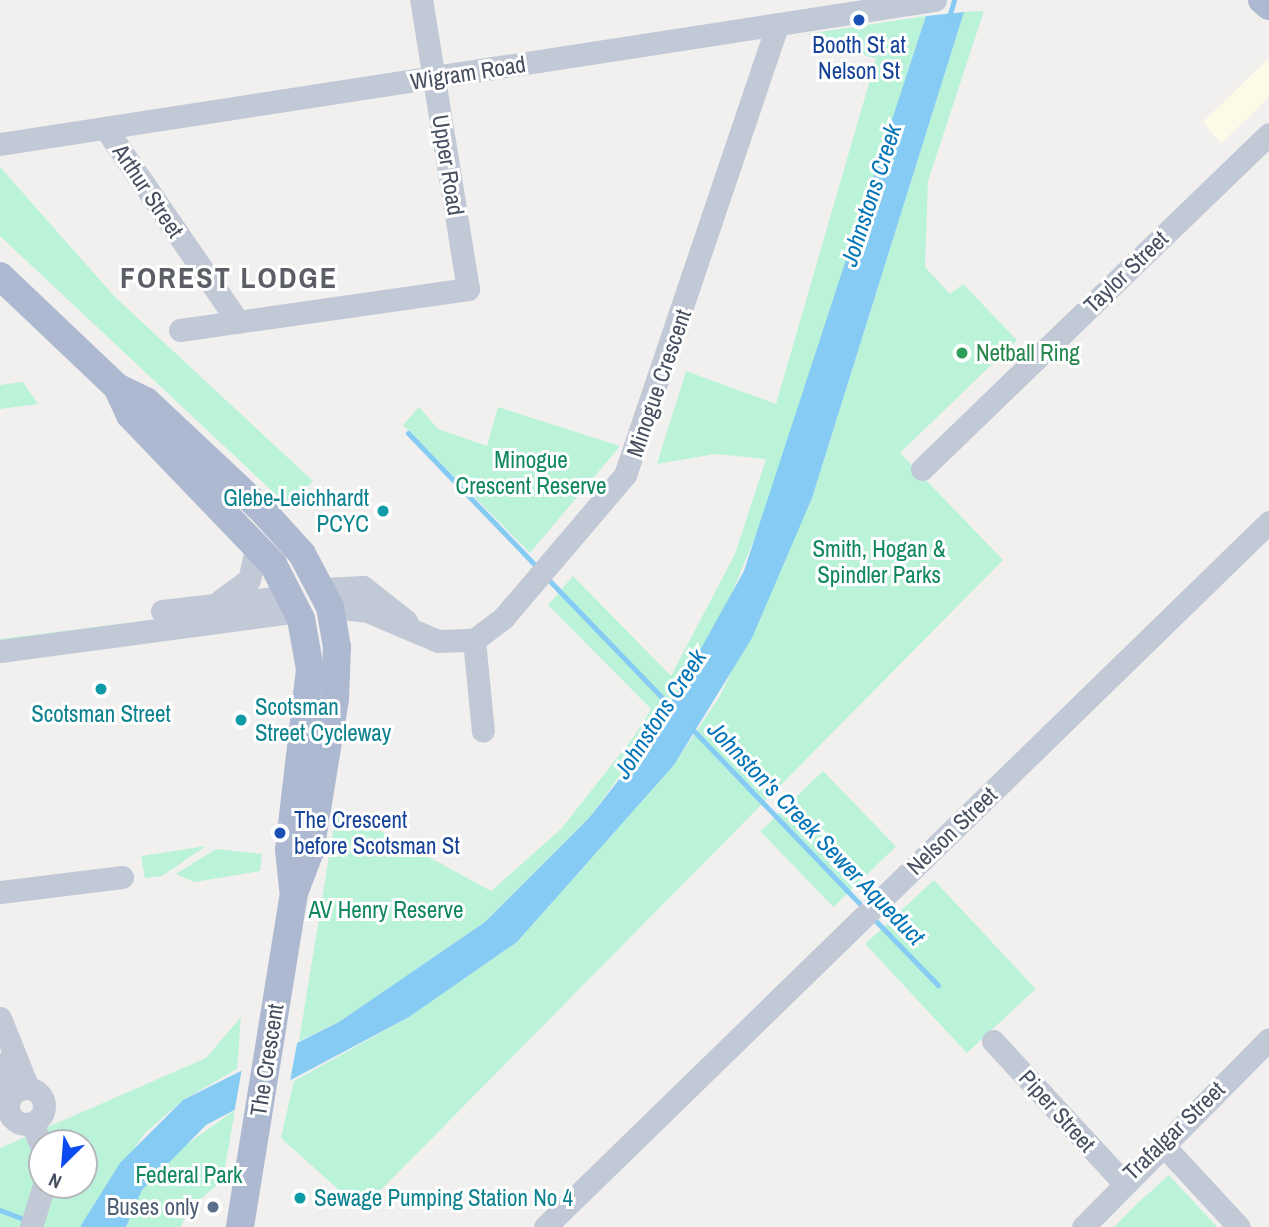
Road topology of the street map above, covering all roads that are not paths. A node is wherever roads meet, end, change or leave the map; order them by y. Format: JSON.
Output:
{"nodes":[{"id":1,"x":421,"y":0,"type":"edge"},
{"id":2,"x":1262,"y":0,"type":"edge"},
{"id":3,"x":929,"y":1,"type":"edge"},
{"id":4,"x":1269,"y":6,"type":"edge"},
{"id":5,"x":778,"y":24,"type":"junction"},
{"id":6,"x":434,"y":78,"type":"junction"},
{"id":7,"x":106,"y":129,"type":"junction"},
{"id":8,"x":1269,"y":134,"type":"edge"},
{"id":9,"x":0,"y":144,"type":"edge"},
{"id":10,"x":0,"y":276,"type":"edge"},
{"id":11,"x":237,"y":322,"type":"junction"},
{"id":12,"x":180,"y":330,"type":"dead end"},
{"id":13,"x":117,"y":387,"type":"junction"},
{"id":14,"x":922,"y":469,"type":"dead end"},
{"id":15,"x":1269,"y":522,"type":"edge"},
{"id":16,"x":257,"y":546,"type":"junction"},
{"id":17,"x":326,"y":598,"type":"junction"},
{"id":18,"x":215,"y":603,"type":"junction"},
{"id":19,"x":295,"y":603,"type":"junction"},
{"id":20,"x":0,"y":636,"type":"edge"},
{"id":21,"x":474,"y":640,"type":"junction"},
{"id":22,"x":0,"y":651,"type":"edge"},
{"id":23,"x":483,"y":731,"type":"dead end"},
{"id":24,"x":122,"y":877,"type":"dead end"},
{"id":25,"x":0,"y":892,"type":"edge"},
{"id":26,"x":294,"y":893,"type":"junction"},
{"id":27,"x":0,"y":1018,"type":"edge"},
{"id":28,"x":1269,"y":1039,"type":"edge"},
{"id":29,"x":993,"y":1041,"type":"dead end"},
{"id":30,"x":0,"y":1064,"type":"edge"},
{"id":31,"x":20,"y":1091,"type":"junction"},
{"id":32,"x":34,"y":1129,"type":"edge"},
{"id":33,"x":1164,"y":1146,"type":"junction"},
{"id":34,"x":1122,"y":1181,"type":"junction"},
{"id":35,"x":40,"y":1199,"type":"edge"},
{"id":36,"x":34,"y":1221,"type":"edge"},
{"id":37,"x":1085,"y":1226,"type":"edge"},
{"id":38,"x":240,"y":1227,"type":"edge"},
{"id":39,"x":545,"y":1227,"type":"edge"},
{"id":40,"x":1239,"y":1227,"type":"edge"}],
"edges":[{"from":1,"to":6,"type":"street","name":"Upper Road"},
{"from":2,"to":4,"type":"main road"},
{"from":3,"to":5,"type":"street","name":"Wigram Road"},
{"from":5,"to":6,"type":"street","name":"Wigram Road"},
{"from":5,"to":21,"type":"street","name":"Minogue Crescent"},
{"from":6,"to":7,"type":"street","name":"Wigram Road"},
{"from":6,"to":11,"type":"street","name":"Upper Road"},
{"from":7,"to":9,"type":"street","name":"Wigram Road"},
{"from":7,"to":11,"type":"street","name":"Arthur Street"},
{"from":8,"to":14,"type":"street","name":"Taylor Street"},
{"from":10,"to":13,"type":"main road"},
{"from":11,"to":12,"type":"street"},
{"from":13,"to":16,"type":"main road"},
{"from":13,"to":17,"type":"main road"},
{"from":15,"to":39,"type":"street","name":"Nelson Street"},
{"from":16,"to":18,"type":"street"},
{"from":16,"to":19,"type":"main road"},
{"from":17,"to":19,"type":"main road"},
{"from":17,"to":21,"type":"street"},
{"from":17,"to":26,"type":"main road","name":"The Crescent"},
{"from":18,"to":19,"type":"street"},
{"from":18,"to":20,"type":"street"},
{"from":19,"to":22,"type":"street"},
{"from":19,"to":26,"type":"main road","name":"The Crescent"},
{"from":21,"to":23,"type":"street"},
{"from":24,"to":25,"type":"street"},
{"from":26,"to":38,"type":"main road","name":"The Crescent"},
{"from":27,"to":31,"type":"street"},
{"from":28,"to":33,"type":"street","name":"Trafalgar Street"},
{"from":29,"to":34,"type":"street","name":"Piper Street"},
{"from":30,"to":31,"type":"street"},
{"from":31,"to":32,"type":"street"},
{"from":33,"to":34,"type":"street","name":"Trafalgar Street"},
{"from":33,"to":40,"type":"street"},
{"from":34,"to":37,"type":"street","name":"Trafalgar Street"},
{"from":35,"to":36,"type":"street"}]}
